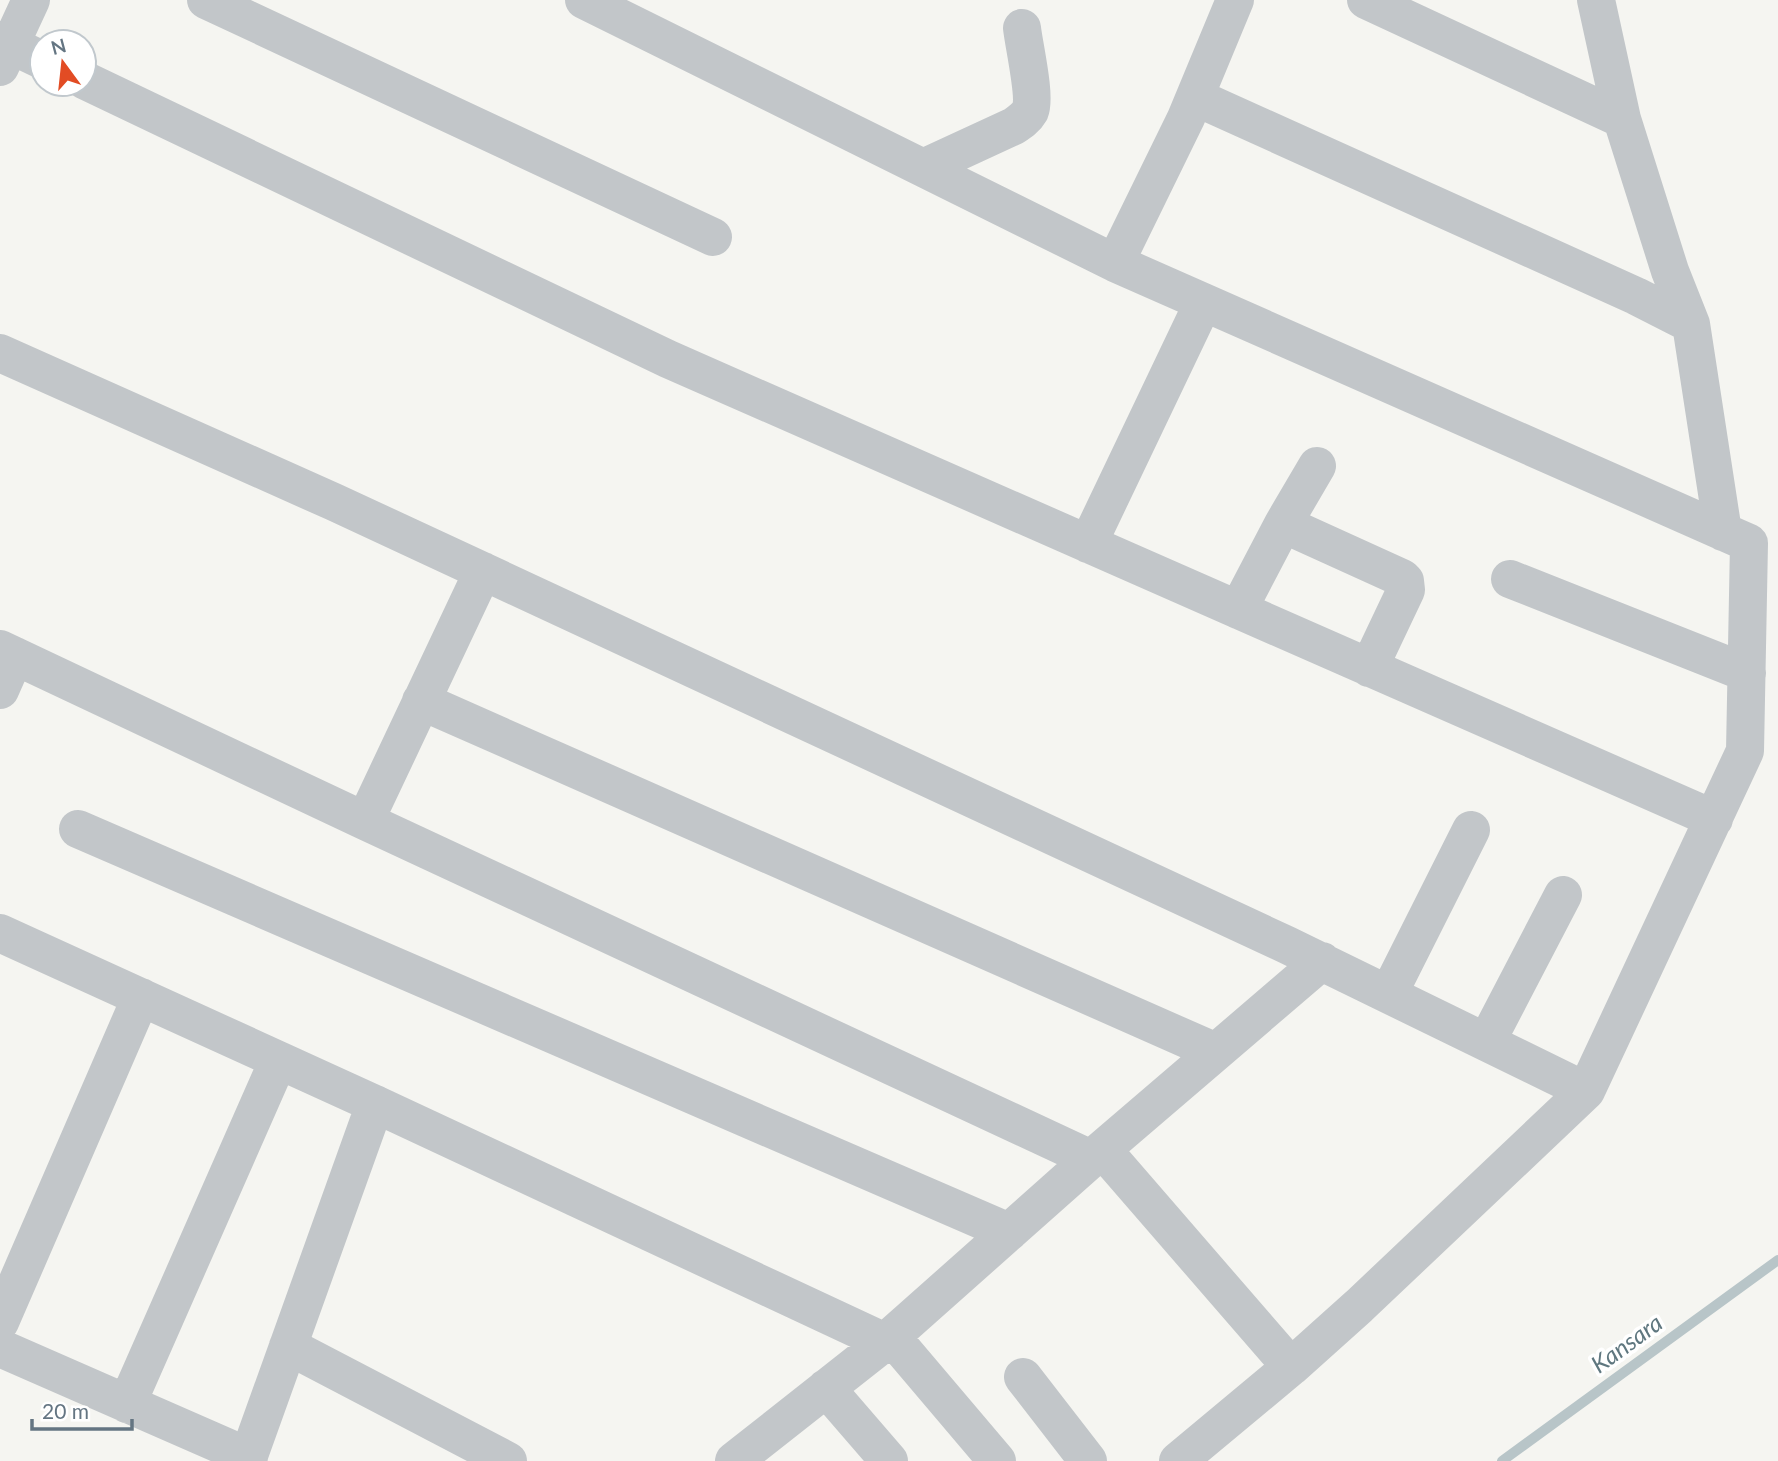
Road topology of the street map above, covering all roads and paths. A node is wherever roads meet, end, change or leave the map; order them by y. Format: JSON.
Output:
{"nodes":[{"id":1,"x":32,"y":0,"type":"edge"},
{"id":2,"x":206,"y":0,"type":"edge"},
{"id":3,"x":584,"y":0,"type":"edge"},
{"id":4,"x":1235,"y":0,"type":"edge"},
{"id":5,"x":1366,"y":0,"type":"edge"},
{"id":6,"x":1596,"y":0,"type":"edge"},
{"id":7,"x":1022,"y":28,"type":"dead end"},
{"id":8,"x":13,"y":53,"type":"edge"},
{"id":9,"x":98,"y":87,"type":"edge"},
{"id":10,"x":1195,"y":97,"type":"junction"},
{"id":11,"x":1622,"y":119,"type":"junction"},
{"id":12,"x":923,"y":168,"type":"junction"},
{"id":13,"x":713,"y":237,"type":"dead end"},
{"id":14,"x":1115,"y":263,"type":"junction"},
{"id":15,"x":1203,"y":303,"type":"junction"},
{"id":16,"x":1690,"y":324,"type":"junction"},
{"id":17,"x":0,"y":353,"type":"edge"},
{"id":18,"x":1317,"y":466,"type":"dead end"},
{"id":19,"x":1283,"y":524,"type":"junction"},
{"id":20,"x":1723,"y":532,"type":"junction"},
{"id":21,"x":1088,"y":544,"type":"junction"},
{"id":22,"x":483,"y":571,"type":"junction"},
{"id":23,"x":1510,"y":579,"type":"dead end"},
{"id":24,"x":1238,"y":610,"type":"junction"},
{"id":25,"x":5,"y":665,"type":"edge"},
{"id":26,"x":1370,"y":668,"type":"junction"},
{"id":27,"x":1747,"y":673,"type":"junction"},
{"id":28,"x":422,"y":701,"type":"junction"},
{"id":29,"x":1714,"y":819,"type":"junction"},
{"id":30,"x":365,"y":821,"type":"junction"},
{"id":31,"x":78,"y":829,"type":"dead end"},
{"id":32,"x":1471,"y":830,"type":"dead end"},
{"id":33,"x":1563,"y":895,"type":"dead end"},
{"id":34,"x":0,"y":933,"type":"edge"},
{"id":35,"x":1322,"y":961,"type":"junction"},
{"id":36,"x":1389,"y":993,"type":"junction"},
{"id":37,"x":141,"y":997,"type":"junction"},
{"id":38,"x":1487,"y":1041,"type":"junction"},
{"id":39,"x":1216,"y":1052,"type":"junction"},
{"id":40,"x":278,"y":1061,"type":"junction"},
{"id":41,"x":1586,"y":1091,"type":"junction"},
{"id":42,"x":374,"y":1104,"type":"junction"},
{"id":43,"x":1097,"y":1154,"type":"junction"},
{"id":44,"x":1009,"y":1232,"type":"junction"},
{"id":45,"x":0,"y":1322,"type":"edge"},
{"id":46,"x":888,"y":1339,"type":"junction"},
{"id":47,"x":289,"y":1346,"type":"junction"},
{"id":48,"x":0,"y":1348,"type":"edge"},
{"id":49,"x":1291,"y":1367,"type":"junction"},
{"id":50,"x":1023,"y":1377,"type":"dead end"},
{"id":51,"x":826,"y":1388,"type":"junction"},
{"id":52,"x":127,"y":1404,"type":"junction"},
{"id":53,"x":772,"y":1449,"type":"edge"},
{"id":54,"x":248,"y":1459,"type":"edge"},
{"id":55,"x":508,"y":1461,"type":"edge"},
{"id":56,"x":733,"y":1461,"type":"edge"},
{"id":57,"x":889,"y":1461,"type":"edge"},
{"id":58,"x":997,"y":1461,"type":"edge"},
{"id":59,"x":1088,"y":1461,"type":"edge"},
{"id":60,"x":1178,"y":1461,"type":"edge"}],
"edges":[{"from":1,"to":8,"type":"street"},
{"from":2,"to":13,"type":"street"},
{"from":3,"to":12,"type":"street"},
{"from":4,"to":10,"type":"street"},
{"from":5,"to":11,"type":"street"},
{"from":6,"to":11,"type":"street"},
{"from":7,"to":12,"type":"street"},
{"from":9,"to":21,"type":"street"},
{"from":10,"to":14,"type":"street"},
{"from":10,"to":16,"type":"street"},
{"from":11,"to":16,"type":"street"},
{"from":12,"to":14,"type":"street"},
{"from":14,"to":15,"type":"street"},
{"from":15,"to":20,"type":"street"},
{"from":15,"to":21,"type":"street"},
{"from":16,"to":20,"type":"street"},
{"from":17,"to":22,"type":"street"},
{"from":18,"to":19,"type":"street"},
{"from":19,"to":24,"type":"street"},
{"from":19,"to":26,"type":"street"},
{"from":20,"to":27,"type":"street"},
{"from":21,"to":24,"type":"street"},
{"from":22,"to":28,"type":"street"},
{"from":22,"to":35,"type":"street"},
{"from":23,"to":27,"type":"street"},
{"from":24,"to":26,"type":"street"},
{"from":25,"to":30,"type":"street"},
{"from":26,"to":29,"type":"street"},
{"from":27,"to":29,"type":"street"},
{"from":28,"to":30,"type":"street"},
{"from":28,"to":39,"type":"street"},
{"from":29,"to":41,"type":"street"},
{"from":30,"to":43,"type":"street"},
{"from":31,"to":44,"type":"street"},
{"from":32,"to":36,"type":"street"},
{"from":33,"to":38,"type":"street"},
{"from":34,"to":37,"type":"street"},
{"from":35,"to":36,"type":"street"},
{"from":35,"to":39,"type":"street"},
{"from":36,"to":38,"type":"street"},
{"from":37,"to":40,"type":"street"},
{"from":37,"to":45,"type":"street"},
{"from":38,"to":41,"type":"street"},
{"from":39,"to":43,"type":"street"},
{"from":40,"to":42,"type":"street"},
{"from":40,"to":52,"type":"street"},
{"from":41,"to":49,"type":"street"},
{"from":42,"to":46,"type":"street"},
{"from":42,"to":47,"type":"street"},
{"from":43,"to":44,"type":"street"},
{"from":43,"to":49,"type":"street"},
{"from":44,"to":46,"type":"street"},
{"from":46,"to":51,"type":"street"},
{"from":46,"to":58,"type":"street"},
{"from":47,"to":54,"type":"street"},
{"from":47,"to":55,"type":"street"},
{"from":48,"to":52,"type":"street"},
{"from":49,"to":60,"type":"street"},
{"from":50,"to":59,"type":"street"},
{"from":51,"to":53,"type":"street"},
{"from":51,"to":57,"type":"street"},
{"from":52,"to":54,"type":"street"},
{"from":53,"to":56,"type":"street"}]}
